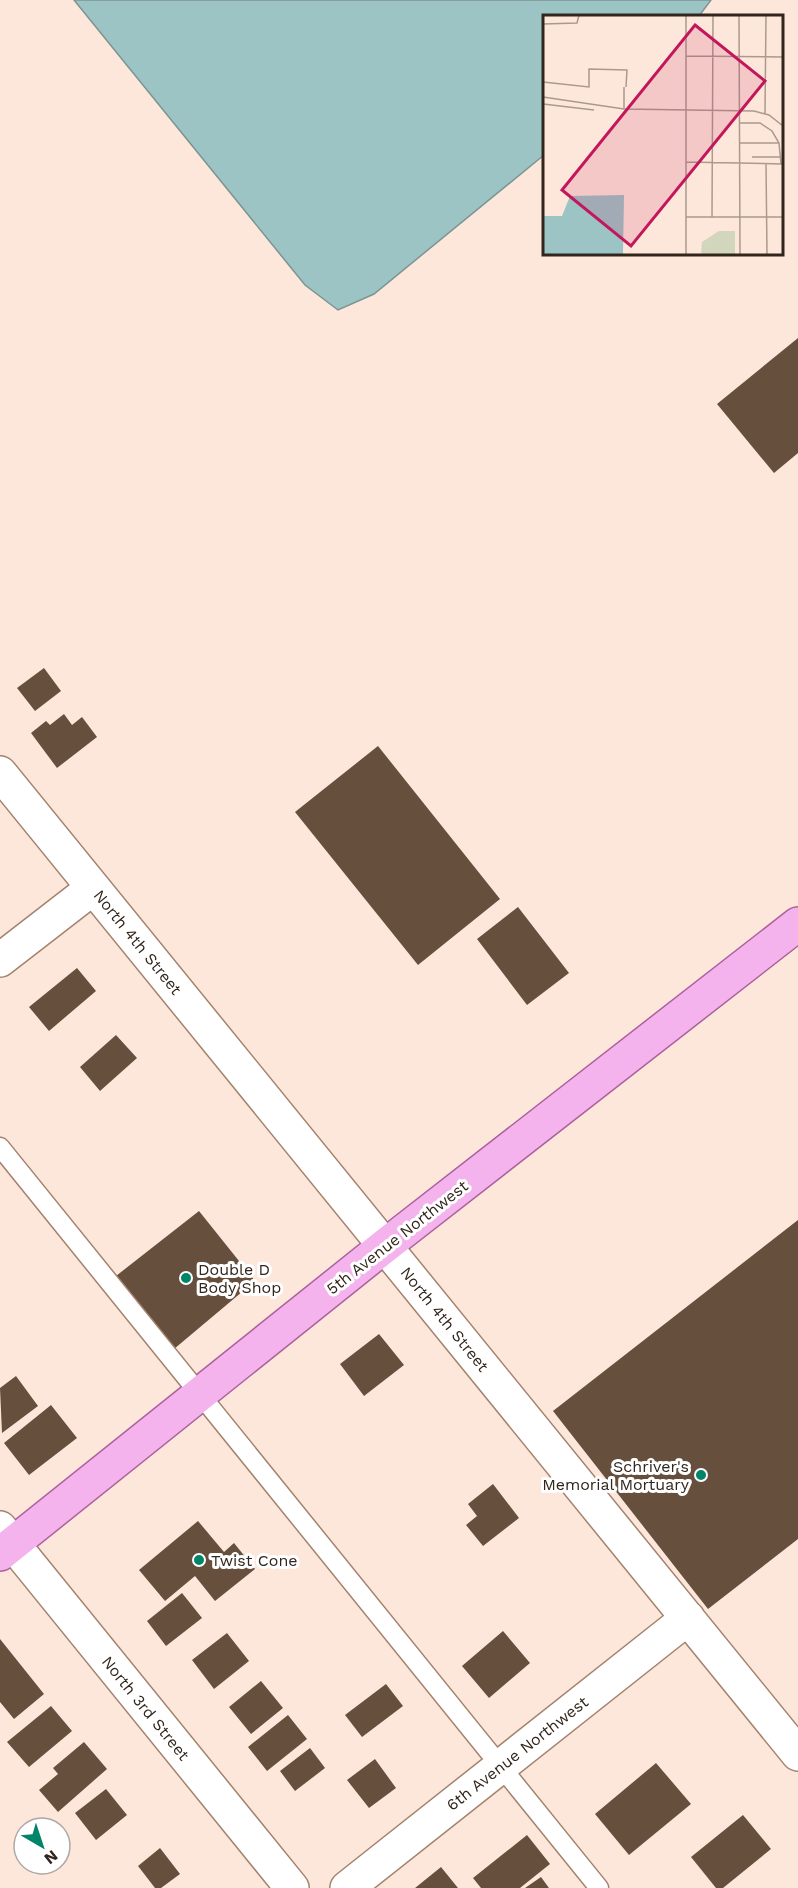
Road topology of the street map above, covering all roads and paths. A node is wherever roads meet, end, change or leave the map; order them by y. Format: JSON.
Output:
{"nodes":[{"id":1,"x":0,"y":773,"type":"edge"},
{"id":2,"x":93,"y":888,"type":"junction"},
{"id":3,"x":798,"y":924,"type":"edge"},
{"id":4,"x":0,"y":960,"type":"edge"},
{"id":5,"x":0,"y":1147,"type":"edge"},
{"id":6,"x":386,"y":1245,"type":"junction"},
{"id":7,"x":200,"y":1395,"type":"junction"},
{"id":8,"x":4,"y":1542,"type":"edge"},
{"id":9,"x":688,"y":1617,"type":"junction"},
{"id":10,"x":798,"y":1754,"type":"edge"},
{"id":11,"x":499,"y":1767,"type":"junction"},
{"id":12,"x":292,"y":1888,"type":"edge"},
{"id":13,"x":347,"y":1888,"type":"edge"},
{"id":14,"x":599,"y":1888,"type":"edge"}],
"edges":[{"from":1,"to":2,"type":"street","name":"North 4th Street"},
{"from":2,"to":4,"type":"street"},
{"from":2,"to":6,"type":"street","name":"North 4th Street"},
{"from":3,"to":6,"type":"main road","name":"5th Avenue Northwest"},
{"from":5,"to":7,"type":"lane"},
{"from":6,"to":7,"type":"main road","name":"5th Avenue Northwest"},
{"from":6,"to":9,"type":"street","name":"North 4th Street"},
{"from":7,"to":8,"type":"main road","name":"5th Avenue Northwest"},
{"from":7,"to":11,"type":"lane"},
{"from":8,"to":12,"type":"street","name":"North 3rd Street"},
{"from":9,"to":10,"type":"street","name":"North 4th Street"},
{"from":9,"to":11,"type":"street","name":"6th Avenue Northwest"},
{"from":11,"to":13,"type":"street","name":"6th Avenue Northwest"},
{"from":11,"to":14,"type":"lane"}]}
